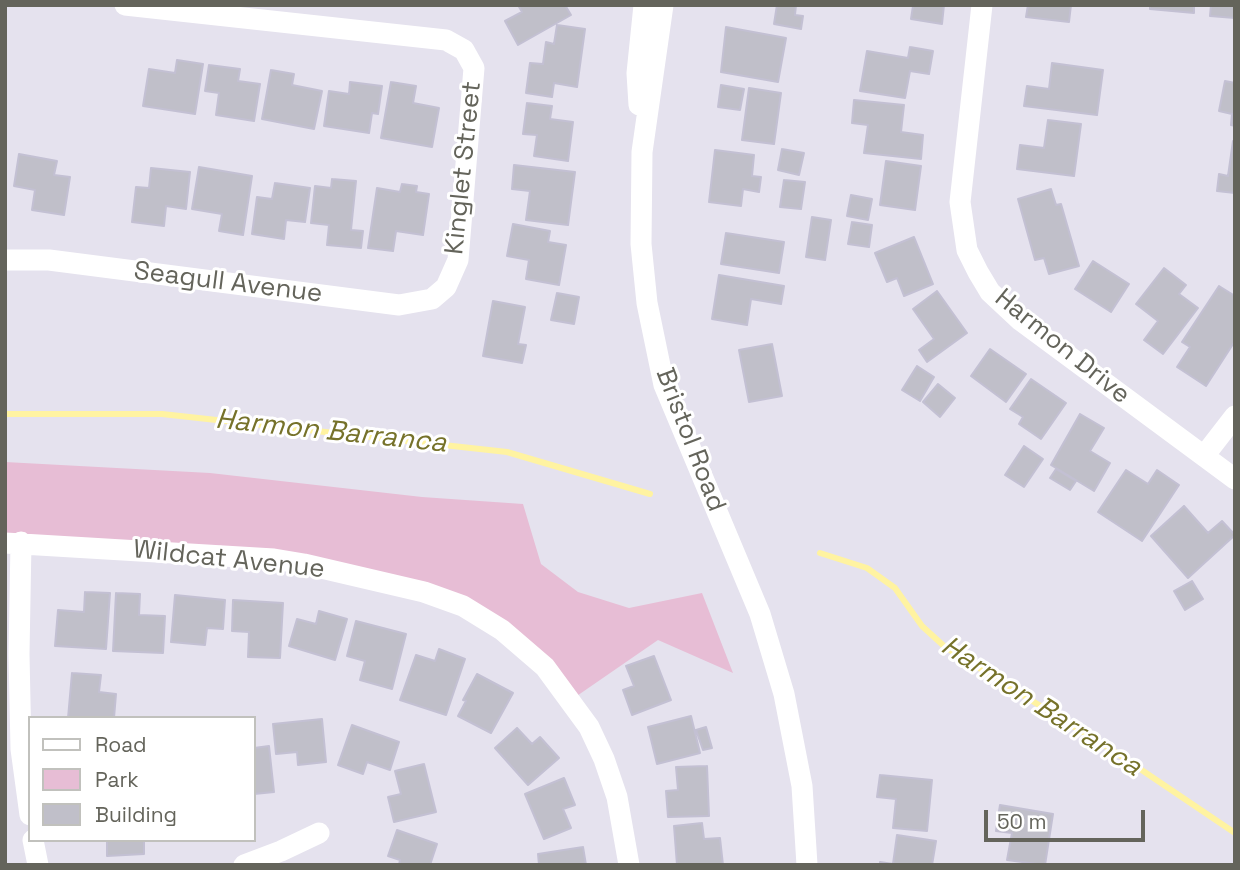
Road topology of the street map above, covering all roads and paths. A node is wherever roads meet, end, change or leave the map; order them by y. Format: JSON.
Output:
{"nodes":[{"id":1,"x":125,"y":5,"type":"edge"},
{"id":2,"x":644,"y":5,"type":"edge"},
{"id":3,"x":663,"y":5,"type":"edge"},
{"id":4,"x":982,"y":5,"type":"edge"},
{"id":5,"x":282,"y":13,"type":"edge"},
{"id":6,"x":642,"y":152,"type":"junction"},
{"id":7,"x":5,"y":260,"type":"edge"},
{"id":8,"x":446,"y":288,"type":"joint"},
{"id":9,"x":1235,"y":416,"type":"edge"},
{"id":10,"x":1204,"y":457,"type":"junction"},
{"id":11,"x":1235,"y":480,"type":"edge"},
{"id":12,"x":13,"y":542,"type":"edge"},
{"id":13,"x":28,"y":800,"type":"edge"},
{"id":14,"x":319,"y":833,"type":"dead end"},
{"id":15,"x":33,"y":842,"type":"edge"},
{"id":16,"x":38,"y":865,"type":"edge"},
{"id":17,"x":244,"y":865,"type":"edge"},
{"id":18,"x":629,"y":865,"type":"edge"},
{"id":19,"x":807,"y":865,"type":"edge"}],
"edges":[{"from":1,"to":5,"type":"street"},
{"from":2,"to":6,"type":"street"},
{"from":3,"to":6,"type":"street","name":"Bristol Road"},
{"from":4,"to":10,"type":"street","name":"Harmon Drive"},
{"from":5,"to":8,"type":"street","name":"Kinglet Street"},
{"from":6,"to":19,"type":"street","name":"Bristol Road"},
{"from":7,"to":8,"type":"street","name":"Seagull Avenue"},
{"from":9,"to":10,"type":"street"},
{"from":10,"to":11,"type":"street","name":"Harmon Drive"},
{"from":12,"to":13,"type":"street"},
{"from":12,"to":18,"type":"street","name":"Wildcat Avenue"},
{"from":14,"to":17,"type":"street"},
{"from":15,"to":16,"type":"street"}]}
